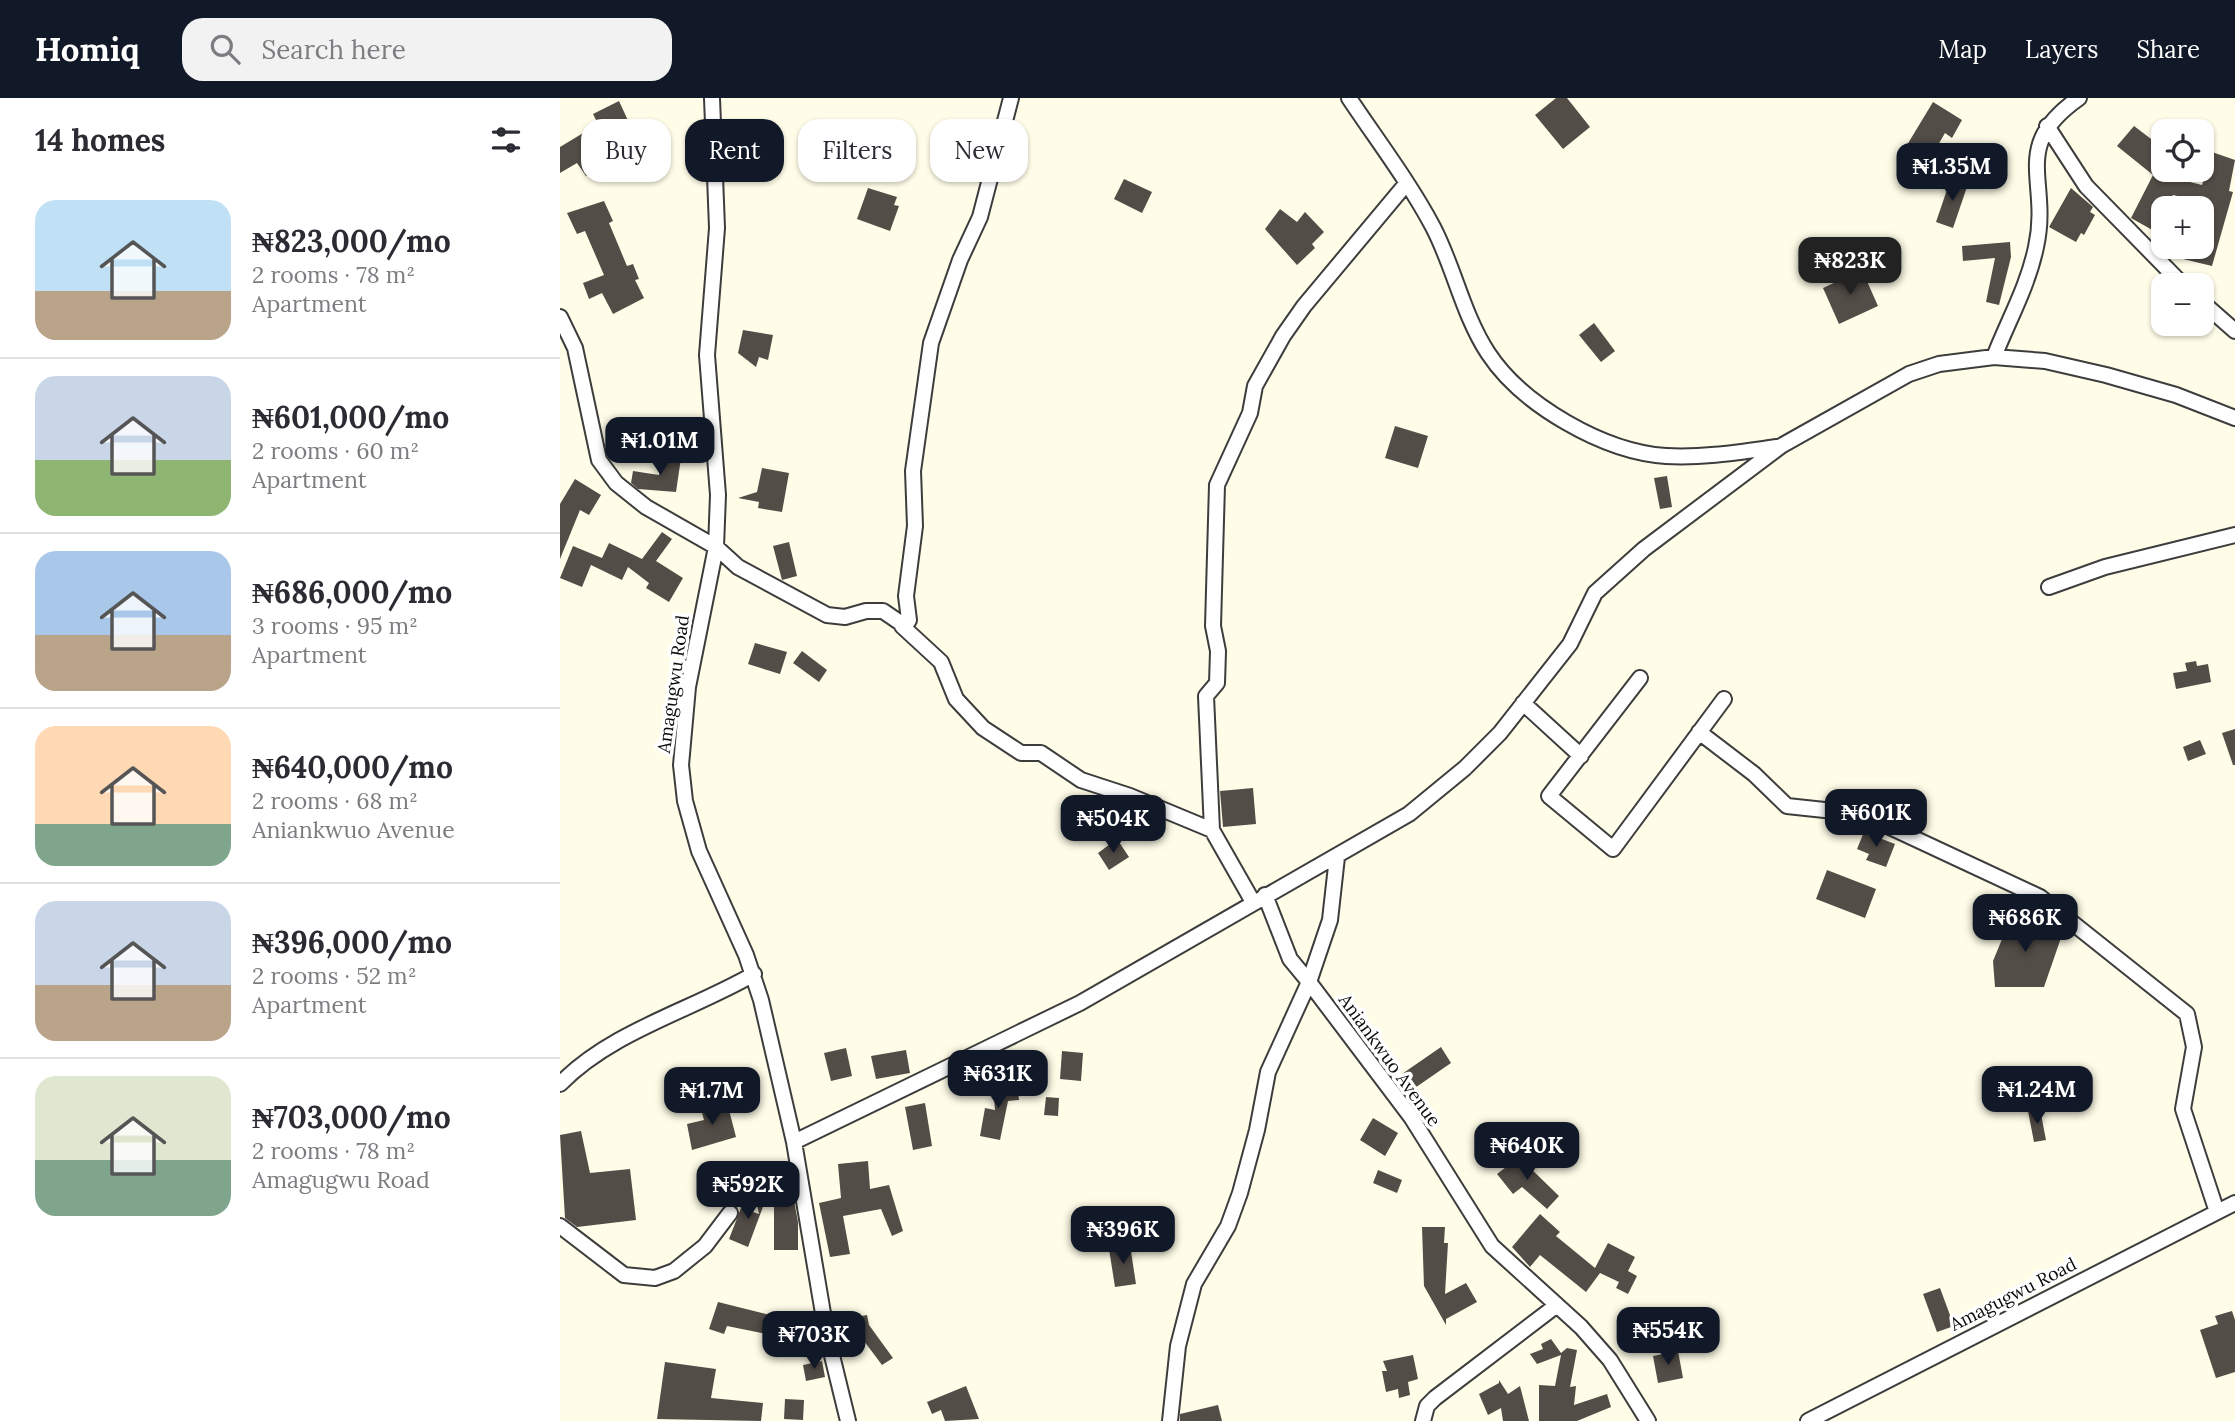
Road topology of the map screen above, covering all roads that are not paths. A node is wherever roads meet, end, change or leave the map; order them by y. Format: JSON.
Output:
{"nodes":[{"id":1,"x":712,"y":98,"type":"edge"},
{"id":2,"x":1011,"y":98,"type":"edge"},
{"id":3,"x":1349,"y":98,"type":"edge"},
{"id":4,"x":2079,"y":98,"type":"edge"},
{"id":5,"x":2047,"y":126,"type":"junction"},
{"id":6,"x":1406,"y":184,"type":"junction"},
{"id":7,"x":2171,"y":273,"type":"edge"},
{"id":8,"x":2214,"y":313,"type":"edge"},
{"id":9,"x":560,"y":317,"type":"edge"},
{"id":10,"x":2235,"y":331,"type":"edge"},
{"id":11,"x":1994,"y":357,"type":"junction"},
{"id":12,"x":2235,"y":418,"type":"edge"},
{"id":13,"x":1781,"y":446,"type":"junction"},
{"id":14,"x":2235,"y":535,"type":"edge"},
{"id":15,"x":716,"y":547,"type":"junction"},
{"id":16,"x":2049,"y":587,"type":"dead end"},
{"id":17,"x":902,"y":626,"type":"junction"},
{"id":18,"x":1640,"y":678,"type":"dead end"},
{"id":19,"x":1724,"y":699,"type":"dead end"},
{"id":20,"x":1523,"y":703,"type":"junction"},
{"id":21,"x":1699,"y":732,"type":"junction"},
{"id":22,"x":1581,"y":757,"type":"junction"},
{"id":23,"x":1212,"y":830,"type":"junction"},
{"id":24,"x":1337,"y":857,"type":"junction"},
{"id":25,"x":1259,"y":898,"type":"junction"},
{"id":26,"x":754,"y":974,"type":"junction"},
{"id":27,"x":1309,"y":982,"type":"junction"},
{"id":28,"x":560,"y":1084,"type":"edge"},
{"id":29,"x":794,"y":1142,"type":"junction"},
{"id":30,"x":2235,"y":1203,"type":"edge"},
{"id":31,"x":2217,"y":1212,"type":"junction"},
{"id":32,"x":730,"y":1213,"type":"dead end"},
{"id":33,"x":560,"y":1226,"type":"edge"},
{"id":34,"x":1557,"y":1305,"type":"junction"},
{"id":35,"x":848,"y":1421,"type":"edge"},
{"id":36,"x":1170,"y":1421,"type":"edge"},
{"id":37,"x":1423,"y":1421,"type":"edge"},
{"id":38,"x":1648,"y":1421,"type":"edge"},
{"id":39,"x":1808,"y":1421,"type":"edge"}],
"edges":[{"from":1,"to":15,"type":"street","name":"Amagugwu Road"},
{"from":2,"to":17,"type":"street"},
{"from":3,"to":6,"type":"street"},
{"from":4,"to":5,"type":"street"},
{"from":5,"to":7,"type":"street"},
{"from":5,"to":11,"type":"street"},
{"from":6,"to":13,"type":"street"},
{"from":6,"to":23,"type":"street"},
{"from":8,"to":10,"type":"street"},
{"from":9,"to":15,"type":"street"},
{"from":11,"to":12,"type":"street"},
{"from":11,"to":13,"type":"street"},
{"from":13,"to":20,"type":"street"},
{"from":14,"to":16,"type":"street"},
{"from":15,"to":17,"type":"street"},
{"from":15,"to":26,"type":"street","name":"Amagugwu Road"},
{"from":17,"to":23,"type":"street"},
{"from":18,"to":22,"type":"street"},
{"from":19,"to":21,"type":"street"},
{"from":20,"to":22,"type":"street"},
{"from":20,"to":24,"type":"street"},
{"from":21,"to":22,"type":"street"},
{"from":21,"to":31,"type":"street"},
{"from":23,"to":25,"type":"street","name":"Aniankwuo Avenue"},
{"from":24,"to":25,"type":"street"},
{"from":24,"to":27,"type":"street"},
{"from":25,"to":27,"type":"street","name":"Aniankwuo Avenue"},
{"from":25,"to":29,"type":"street"},
{"from":26,"to":28,"type":"street"},
{"from":26,"to":29,"type":"street","name":"Amagugwu Road"},
{"from":27,"to":34,"type":"street","name":"Aniankwuo Avenue"},
{"from":27,"to":36,"type":"street"},
{"from":29,"to":35,"type":"street","name":"Amagugwu Road"},
{"from":30,"to":31,"type":"street","name":"Amagugwu Road"},
{"from":31,"to":39,"type":"street","name":"Amagugwu Road"},
{"from":32,"to":33,"type":"street"},
{"from":34,"to":37,"type":"street"},
{"from":34,"to":38,"type":"street","name":"Aniankwuo Avenue"}]}
